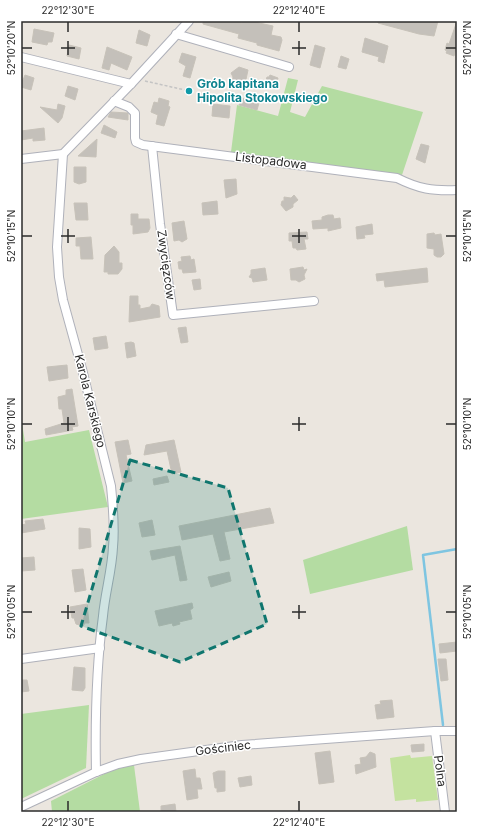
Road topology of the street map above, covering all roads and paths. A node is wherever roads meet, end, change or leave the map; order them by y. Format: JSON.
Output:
{"nodes":[{"id":1,"x":189,"y":21,"type":"edge"},
{"id":2,"x":176,"y":34,"type":"junction"},
{"id":3,"x":21,"y":57,"type":"edge"},
{"id":4,"x":289,"y":67,"type":"dead end"},
{"id":5,"x":139,"y":76,"type":"junction"},
{"id":6,"x":131,"y":84,"type":"junction"},
{"id":7,"x":185,"y":90,"type":"dead end"},
{"id":8,"x":114,"y":101,"type":"junction"},
{"id":9,"x":152,"y":146,"type":"junction"},
{"id":10,"x":63,"y":154,"type":"junction"},
{"id":11,"x":21,"y":160,"type":"edge"},
{"id":12,"x":457,"y":190,"type":"edge"},
{"id":13,"x":314,"y":300,"type":"dead end"},
{"id":14,"x":100,"y":648,"type":"junction"},
{"id":15,"x":21,"y":659,"type":"edge"},
{"id":16,"x":435,"y":731,"type":"junction"},
{"id":17,"x":457,"y":731,"type":"edge"},
{"id":18,"x":96,"y":772,"type":"junction"},
{"id":19,"x":21,"y":807,"type":"edge"},
{"id":20,"x":445,"y":812,"type":"edge"}],
"edges":[{"from":1,"to":2,"type":"street"},
{"from":2,"to":4,"type":"street"},
{"from":2,"to":5,"type":"street"},
{"from":3,"to":6,"type":"street"},
{"from":5,"to":6,"type":"street"},
{"from":5,"to":7,"type":"path"},
{"from":6,"to":8,"type":"street"},
{"from":8,"to":9,"type":"street","name":"Listopadowa"},
{"from":8,"to":10,"type":"street"},
{"from":9,"to":12,"type":"street","name":"Listopadowa"},
{"from":9,"to":13,"type":"street","name":"Zwycięzców"},
{"from":10,"to":11,"type":"street"},
{"from":10,"to":14,"type":"street","name":"Karola Karskiego"},
{"from":14,"to":15,"type":"street"},
{"from":14,"to":18,"type":"street","name":"Karola Karskiego"},
{"from":16,"to":17,"type":"street","name":"Gościniec"},
{"from":16,"to":18,"type":"street","name":"Gościniec"},
{"from":16,"to":20,"type":"street","name":"Polna"},
{"from":18,"to":19,"type":"street","name":"Gościniec"}]}
